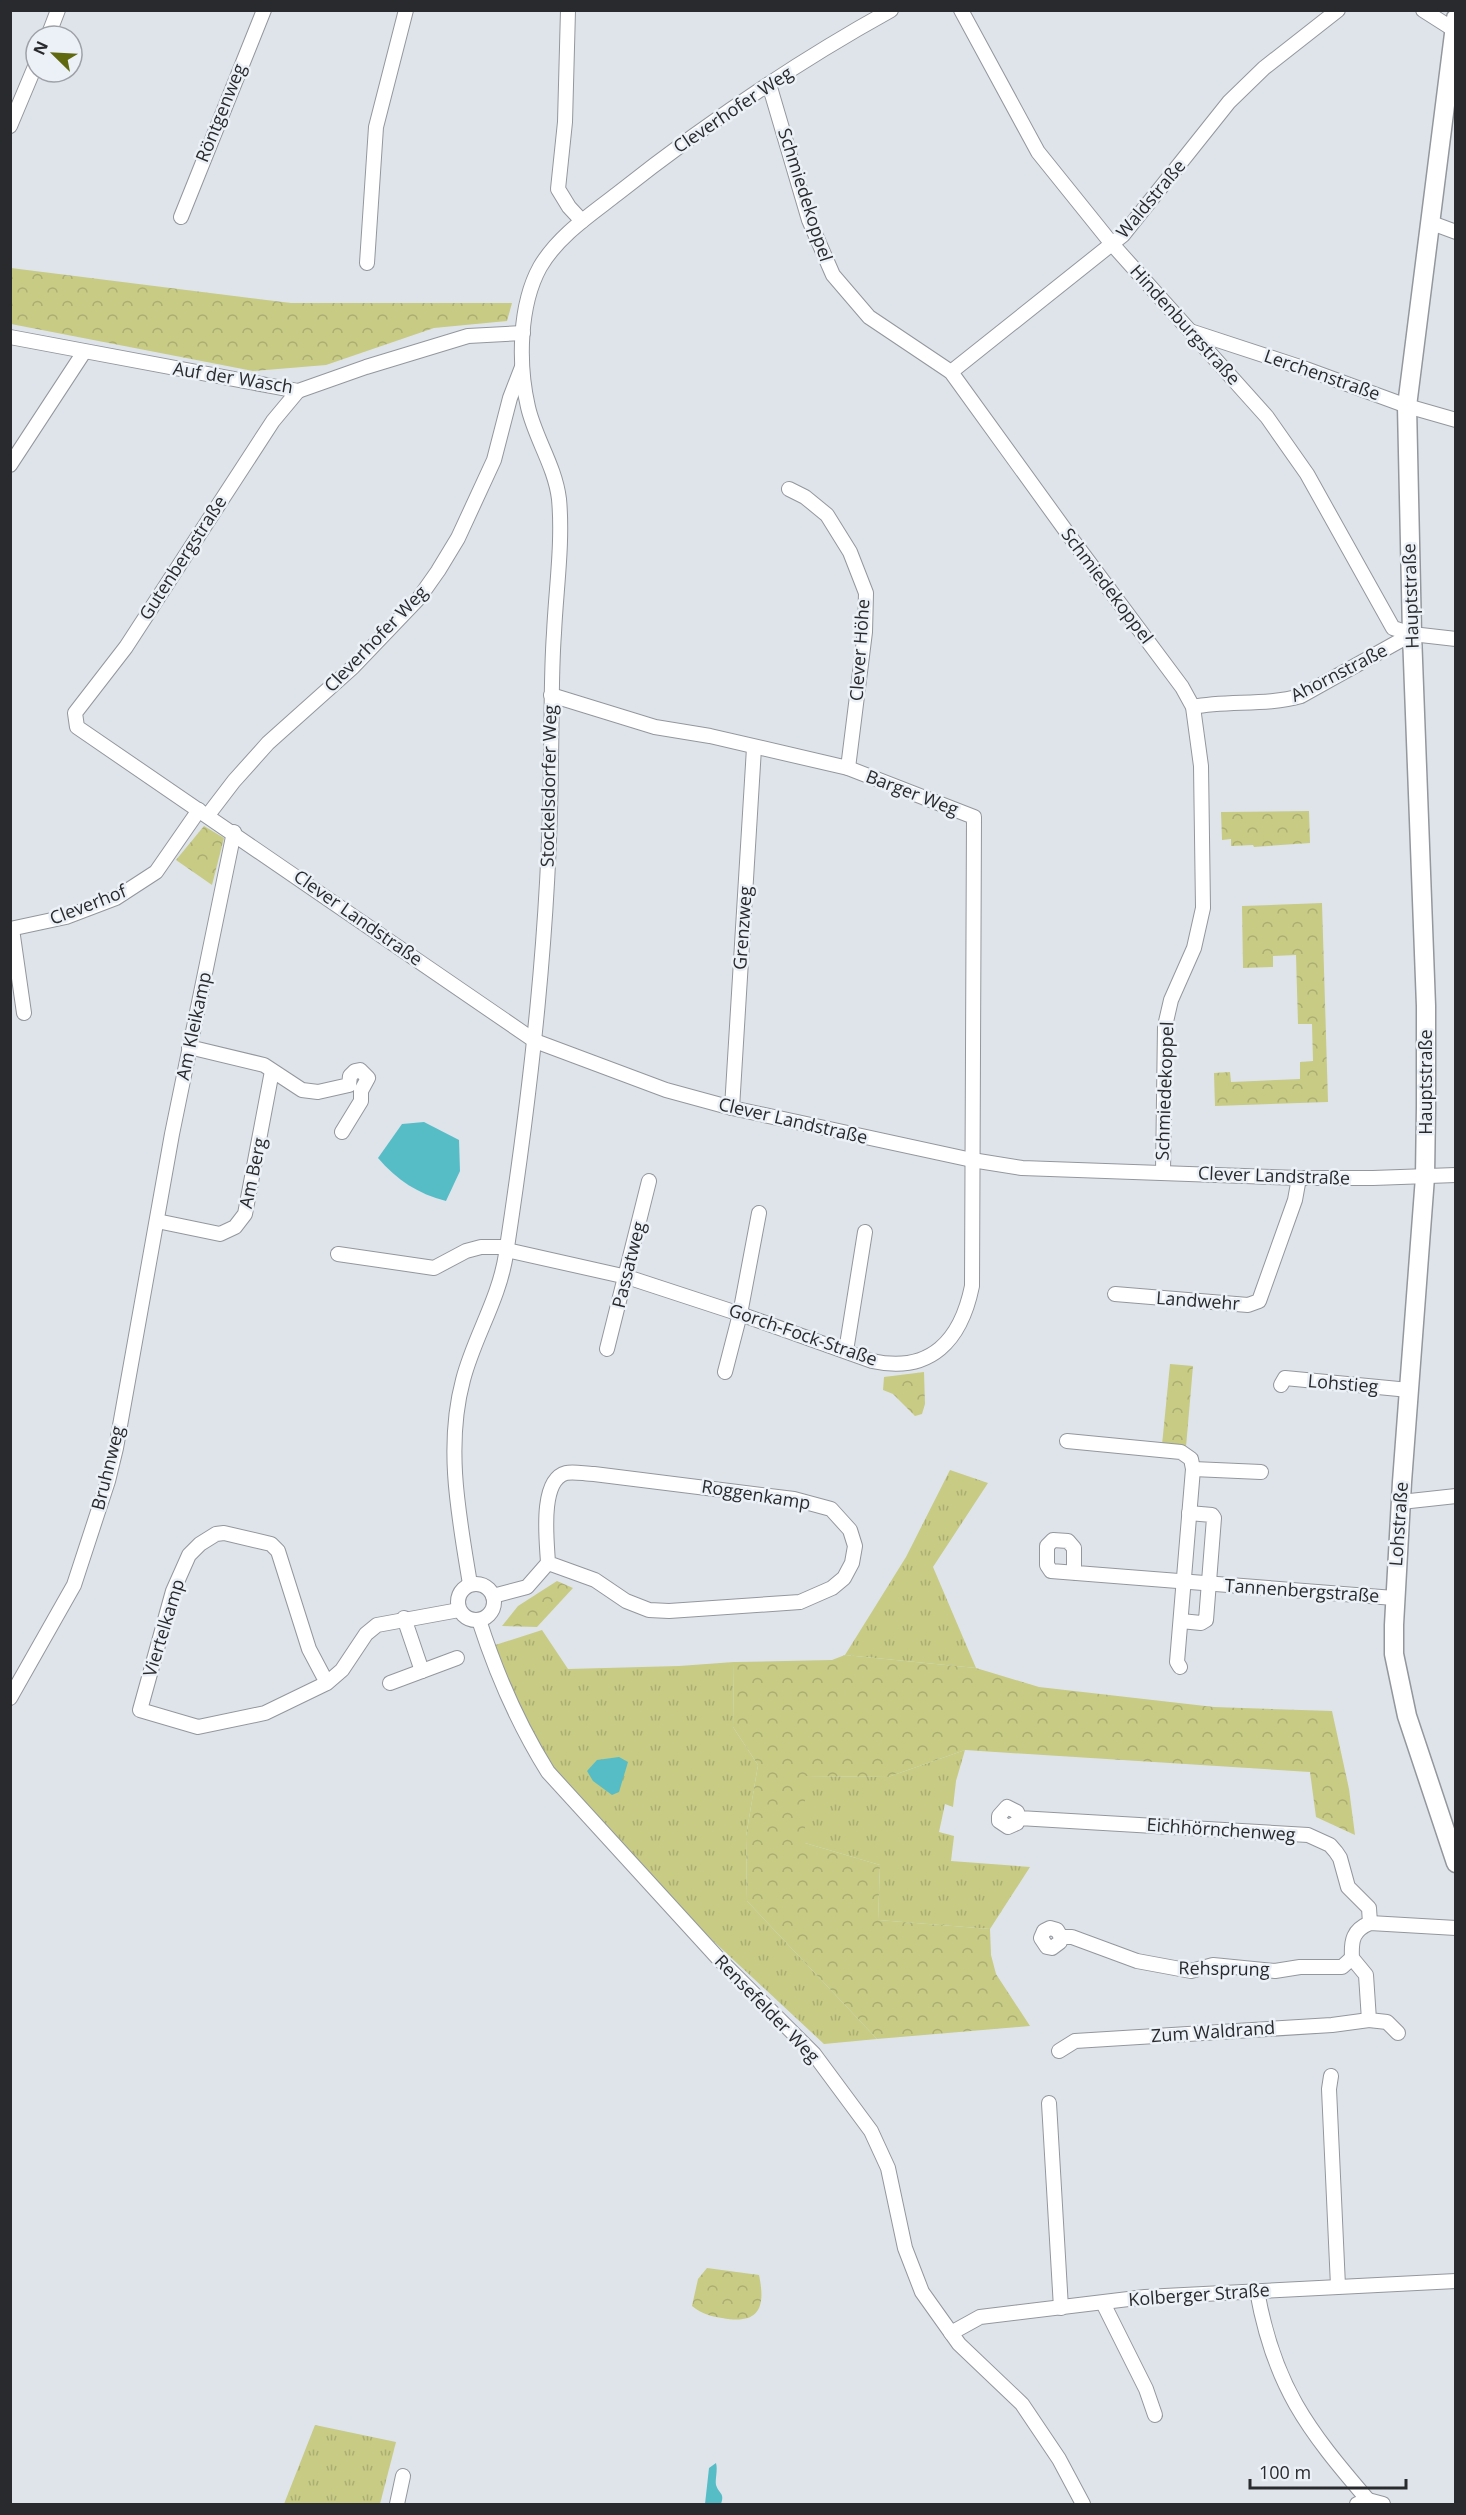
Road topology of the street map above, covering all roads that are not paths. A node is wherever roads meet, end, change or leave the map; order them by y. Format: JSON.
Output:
{"nodes":[{"id":1,"x":264,"y":10,"type":"edge"},
{"id":2,"x":406,"y":10,"type":"edge"},
{"id":3,"x":568,"y":10,"type":"edge"},
{"id":4,"x":891,"y":10,"type":"edge"},
{"id":5,"x":962,"y":10,"type":"edge"},
{"id":6,"x":1338,"y":10,"type":"edge"},
{"id":7,"x":1423,"y":10,"type":"edge"},
{"id":8,"x":1455,"y":26,"type":"edge"},
{"id":9,"x":28,"y":84,"type":"edge"},
{"id":10,"x":769,"y":84,"type":"junction"},
{"id":11,"x":10,"y":126,"type":"edge"},
{"id":12,"x":181,"y":216,"type":"dead end"},
{"id":13,"x":582,"y":221,"type":"junction"},
{"id":14,"x":1429,"y":222,"type":"junction"},
{"id":15,"x":1455,"y":232,"type":"edge"},
{"id":16,"x":1112,"y":244,"type":"junction"},
{"id":17,"x":367,"y":263,"type":"dead end"},
{"id":18,"x":1188,"y":330,"type":"junction"},
{"id":19,"x":523,"y":333,"type":"junction"},
{"id":20,"x":10,"y":337,"type":"edge"},
{"id":21,"x":84,"y":352,"type":"junction"},
{"id":22,"x":523,"y":364,"type":"junction"},
{"id":23,"x":951,"y":372,"type":"junction"},
{"id":24,"x":298,"y":391,"type":"junction"},
{"id":25,"x":1407,"y":406,"type":"junction"},
{"id":26,"x":1455,"y":420,"type":"edge"},
{"id":27,"x":10,"y":465,"type":"edge"},
{"id":28,"x":789,"y":489,"type":"dead end"},
{"id":29,"x":1412,"y":634,"type":"junction"},
{"id":30,"x":1455,"y":639,"type":"edge"},
{"id":31,"x":551,"y":695,"type":"junction"},
{"id":32,"x":1192,"y":707,"type":"junction"},
{"id":33,"x":754,"y":748,"type":"junction"},
{"id":34,"x":848,"y":768,"type":"junction"},
{"id":35,"x":203,"y":813,"type":"junction"},
{"id":36,"x":234,"y":832,"type":"junction"},
{"id":37,"x":11,"y":929,"type":"edge"},
{"id":38,"x":24,"y":1013,"type":"dead end"},
{"id":39,"x":535,"y":1041,"type":"junction"},
{"id":40,"x":189,"y":1047,"type":"junction"},
{"id":41,"x":272,"y":1071,"type":"junction"},
{"id":42,"x":732,"y":1108,"type":"junction"},
{"id":43,"x":342,"y":1132,"type":"dead end"},
{"id":44,"x":972,"y":1160,"type":"junction"},
{"id":45,"x":1163,"y":1172,"type":"junction"},
{"id":46,"x":1455,"y":1175,"type":"edge"},
{"id":47,"x":1425,"y":1177,"type":"junction"},
{"id":48,"x":1299,"y":1178,"type":"junction"},
{"id":49,"x":649,"y":1181,"type":"dead end"},
{"id":50,"x":759,"y":1213,"type":"dead end"},
{"id":51,"x":157,"y":1221,"type":"junction"},
{"id":52,"x":865,"y":1232,"type":"dead end"},
{"id":53,"x":506,"y":1249,"type":"junction"},
{"id":54,"x":338,"y":1254,"type":"dead end"},
{"id":55,"x":627,"y":1277,"type":"junction"},
{"id":56,"x":1115,"y":1294,"type":"dead end"},
{"id":57,"x":740,"y":1314,"type":"junction"},
{"id":58,"x":607,"y":1349,"type":"dead end"},
{"id":59,"x":846,"y":1351,"type":"junction"},
{"id":60,"x":725,"y":1372,"type":"dead end"},
{"id":61,"x":1281,"y":1385,"type":"dead end"},
{"id":62,"x":1409,"y":1390,"type":"junction"},
{"id":63,"x":1067,"y":1441,"type":"dead end"},
{"id":64,"x":1193,"y":1469,"type":"junction"},
{"id":65,"x":1261,"y":1473,"type":"dead end"},
{"id":66,"x":1455,"y":1496,"type":"edge"},
{"id":67,"x":1401,"y":1502,"type":"junction"},
{"id":68,"x":1189,"y":1513,"type":"junction"},
{"id":69,"x":548,"y":1563,"type":"junction"},
{"id":70,"x":1074,"y":1572,"type":"dead end"},
{"id":71,"x":1184,"y":1582,"type":"junction"},
{"id":72,"x":470,"y":1584,"type":"junction"},
{"id":73,"x":1209,"y":1584,"type":"junction"},
{"id":74,"x":493,"y":1596,"type":"junction"},
{"id":75,"x":1394,"y":1598,"type":"junction"},
{"id":76,"x":459,"y":1610,"type":"junction"},
{"id":77,"x":404,"y":1618,"type":"junction"},
{"id":78,"x":479,"y":1620,"type":"junction"},
{"id":79,"x":1181,"y":1621,"type":"junction"},
{"id":80,"x":457,"y":1658,"type":"dead end"},
{"id":81,"x":1180,"y":1667,"type":"dead end"},
{"id":82,"x":422,"y":1671,"type":"junction"},
{"id":83,"x":327,"y":1683,"type":"junction"},
{"id":84,"x":390,"y":1683,"type":"dead end"},
{"id":85,"x":10,"y":1698,"type":"edge"},
{"id":86,"x":1019,"y":1818,"type":"dead end"},
{"id":87,"x":1455,"y":1863,"type":"edge"},
{"id":88,"x":1370,"y":1923,"type":"junction"},
{"id":89,"x":1455,"y":1928,"type":"edge"},
{"id":90,"x":1061,"y":1936,"type":"dead end"},
{"id":91,"x":1352,"y":1958,"type":"junction"},
{"id":92,"x":1369,"y":2020,"type":"junction"},
{"id":93,"x":1398,"y":2033,"type":"dead end"},
{"id":94,"x":1059,"y":2051,"type":"dead end"},
{"id":95,"x":1331,"y":2076,"type":"dead end"},
{"id":96,"x":1049,"y":2103,"type":"dead end"},
{"id":97,"x":1455,"y":2281,"type":"edge"},
{"id":98,"x":1338,"y":2286,"type":"junction"},
{"id":99,"x":1257,"y":2291,"type":"junction"},
{"id":100,"x":1103,"y":2303,"type":"junction"},
{"id":101,"x":1061,"y":2308,"type":"junction"},
{"id":102,"x":951,"y":2333,"type":"junction"},
{"id":103,"x":1155,"y":2415,"type":"dead end"},
{"id":104,"x":403,"y":2476,"type":"dead end"},
{"id":105,"x":1362,"y":2502,"type":"edge"},
{"id":106,"x":396,"y":2505,"type":"edge"},
{"id":107,"x":1083,"y":2505,"type":"edge"},
{"id":108,"x":1383,"y":2505,"type":"edge"}],
"edges":[{"from":1,"to":12,"type":"street","name":"Röntgenweg"},
{"from":2,"to":17,"type":"street"},
{"from":3,"to":13,"type":"street"},
{"from":4,"to":10,"type":"street","name":"Cleverhofer Weg"},
{"from":5,"to":16,"type":"street","name":"Hindenburgstraße"},
{"from":6,"to":16,"type":"street","name":"Waldstraße"},
{"from":7,"to":8,"type":"street"},
{"from":8,"to":14,"type":"main road","name":"Hauptstraße"},
{"from":9,"to":11,"type":"street"},
{"from":10,"to":13,"type":"street","name":"Cleverhofer Weg"},
{"from":10,"to":23,"type":"street","name":"Schmiedekoppel"},
{"from":13,"to":19,"type":"street","name":"Stockelsdorfer Weg"},
{"from":14,"to":15,"type":"street"},
{"from":14,"to":25,"type":"main road","name":"Hauptstraße"},
{"from":16,"to":18,"type":"street","name":"Hindenburgstraße"},
{"from":16,"to":23,"type":"street","name":"Waldstraße"},
{"from":18,"to":25,"type":"street","name":"Lerchenstraße"},
{"from":18,"to":29,"type":"street","name":"Hindenburgstraße"},
{"from":19,"to":22,"type":"street","name":"Stockelsdorfer Weg"},
{"from":19,"to":24,"type":"street","name":"Auf der Wasch"},
{"from":20,"to":21,"type":"street","name":"Auf der Wasch"},
{"from":21,"to":24,"type":"street","name":"Auf der Wasch"},
{"from":21,"to":27,"type":"street"},
{"from":22,"to":31,"type":"street","name":"Stockelsdorfer Weg"},
{"from":22,"to":35,"type":"street","name":"Cleverhofer Weg"},
{"from":23,"to":32,"type":"street","name":"Schmiedekoppel"},
{"from":24,"to":35,"type":"street","name":"Gutenbergstraße"},
{"from":25,"to":26,"type":"street","name":"Lerchenstraße"},
{"from":25,"to":29,"type":"main road","name":"Hauptstraße"},
{"from":28,"to":34,"type":"street","name":"Clever Höhe"},
{"from":29,"to":30,"type":"street"},
{"from":29,"to":32,"type":"street","name":"Ahornstraße"},
{"from":29,"to":47,"type":"main road","name":"Hauptstraße"},
{"from":31,"to":33,"type":"street","name":"Barger Weg"},
{"from":31,"to":39,"type":"street","name":"Stockelsdorfer Weg"},
{"from":32,"to":45,"type":"street","name":"Schmiedekoppel"},
{"from":33,"to":34,"type":"street","name":"Barger Weg"},
{"from":33,"to":42,"type":"street","name":"Grenzweg"},
{"from":34,"to":44,"type":"street","name":"Barger Weg"},
{"from":35,"to":36,"type":"street","name":"Clever Landstraße"},
{"from":35,"to":37,"type":"street","name":"Cleverhof"},
{"from":36,"to":39,"type":"street","name":"Clever Landstraße"},
{"from":36,"to":40,"type":"street","name":"Am Kleikamp"},
{"from":37,"to":38,"type":"street","name":"Cleverhof"},
{"from":39,"to":42,"type":"street","name":"Clever Landstraße"},
{"from":39,"to":53,"type":"street","name":"Stockelsdorfer Weg"},
{"from":40,"to":41,"type":"street"},
{"from":40,"to":51,"type":"street","name":"Am Kleikamp"},
{"from":41,"to":43,"type":"street"},
{"from":41,"to":51,"type":"street","name":"Am Berg"},
{"from":42,"to":44,"type":"street","name":"Clever Landstraße"},
{"from":44,"to":45,"type":"street","name":"Clever Landstraße"},
{"from":44,"to":59,"type":"street","name":"Gorch-Fock-Straße"},
{"from":45,"to":48,"type":"street","name":"Clever Landstraße"},
{"from":46,"to":47,"type":"street","name":"Clever Landstraße"},
{"from":47,"to":48,"type":"street","name":"Clever Landstraße"},
{"from":47,"to":62,"type":"main road","name":"Lohstraße"},
{"from":48,"to":56,"type":"street","name":"Landwehr"},
{"from":49,"to":55,"type":"street","name":"Passatweg"},
{"from":50,"to":57,"type":"street"},
{"from":51,"to":85,"type":"street","name":"Bruhnweg"},
{"from":52,"to":59,"type":"street"},
{"from":53,"to":54,"type":"street","name":"Gorch-Fock-Straße"},
{"from":53,"to":55,"type":"street","name":"Gorch-Fock-Straße"},
{"from":53,"to":72,"type":"street","name":"Stockelsdorfer Weg"},
{"from":55,"to":57,"type":"street","name":"Gorch-Fock-Straße"},
{"from":55,"to":58,"type":"street","name":"Passatweg"},
{"from":57,"to":59,"type":"street","name":"Gorch-Fock-Straße"},
{"from":57,"to":60,"type":"street"},
{"from":61,"to":62,"type":"street","name":"Lohstieg"},
{"from":62,"to":67,"type":"main road","name":"Lohstraße"},
{"from":63,"to":64,"type":"street"},
{"from":64,"to":65,"type":"street"},
{"from":64,"to":68,"type":"street"},
{"from":66,"to":67,"type":"street"},
{"from":67,"to":75,"type":"main road","name":"Lohstraße"},
{"from":68,"to":71,"type":"street"},
{"from":68,"to":73,"type":"street","name":"Tannenbergstraße"},
{"from":69,"to":69,"type":"street","name":"Roggenkamp"},
{"from":69,"to":74,"type":"street"},
{"from":70,"to":71,"type":"street","name":"Tannenbergstraße"},
{"from":71,"to":73,"type":"street","name":"Tannenbergstraße"},
{"from":71,"to":79,"type":"street"},
{"from":72,"to":74,"type":"street"},
{"from":72,"to":76,"type":"street"},
{"from":73,"to":75,"type":"street","name":"Tannenbergstraße"},
{"from":73,"to":79,"type":"street","name":"Tannenbergstraße"},
{"from":74,"to":78,"type":"street"},
{"from":75,"to":87,"type":"main road","name":"Lohstraße"},
{"from":76,"to":77,"type":"street","name":"Viertelkamp"},
{"from":76,"to":78,"type":"street"},
{"from":77,"to":82,"type":"street"},
{"from":77,"to":83,"type":"street","name":"Viertelkamp"},
{"from":78,"to":102,"type":"street","name":"Rensefelder Weg"},
{"from":79,"to":81,"type":"street"},
{"from":80,"to":82,"type":"street"},
{"from":82,"to":84,"type":"street"},
{"from":83,"to":83,"type":"street","name":"Viertelkamp"},
{"from":86,"to":88,"type":"street","name":"Eichhörnchenweg"},
{"from":88,"to":89,"type":"street"},
{"from":88,"to":91,"type":"street"},
{"from":90,"to":91,"type":"street","name":"Rehsprung"},
{"from":91,"to":92,"type":"street"},
{"from":92,"to":93,"type":"street","name":"Zum Waldrand"},
{"from":92,"to":94,"type":"street","name":"Zum Waldrand"},
{"from":95,"to":98,"type":"street"},
{"from":96,"to":101,"type":"street"},
{"from":97,"to":98,"type":"street","name":"Kolberger Straße"},
{"from":98,"to":99,"type":"street","name":"Kolberger Straße"},
{"from":99,"to":100,"type":"street","name":"Kolberger Straße"},
{"from":99,"to":105,"type":"street"},
{"from":100,"to":101,"type":"street","name":"Kolberger Straße"},
{"from":100,"to":103,"type":"street"},
{"from":101,"to":102,"type":"street","name":"Kolberger Straße"},
{"from":102,"to":107,"type":"street","name":"Rensefelder Weg"},
{"from":104,"to":106,"type":"street"},
{"from":105,"to":108,"type":"street"}]}
